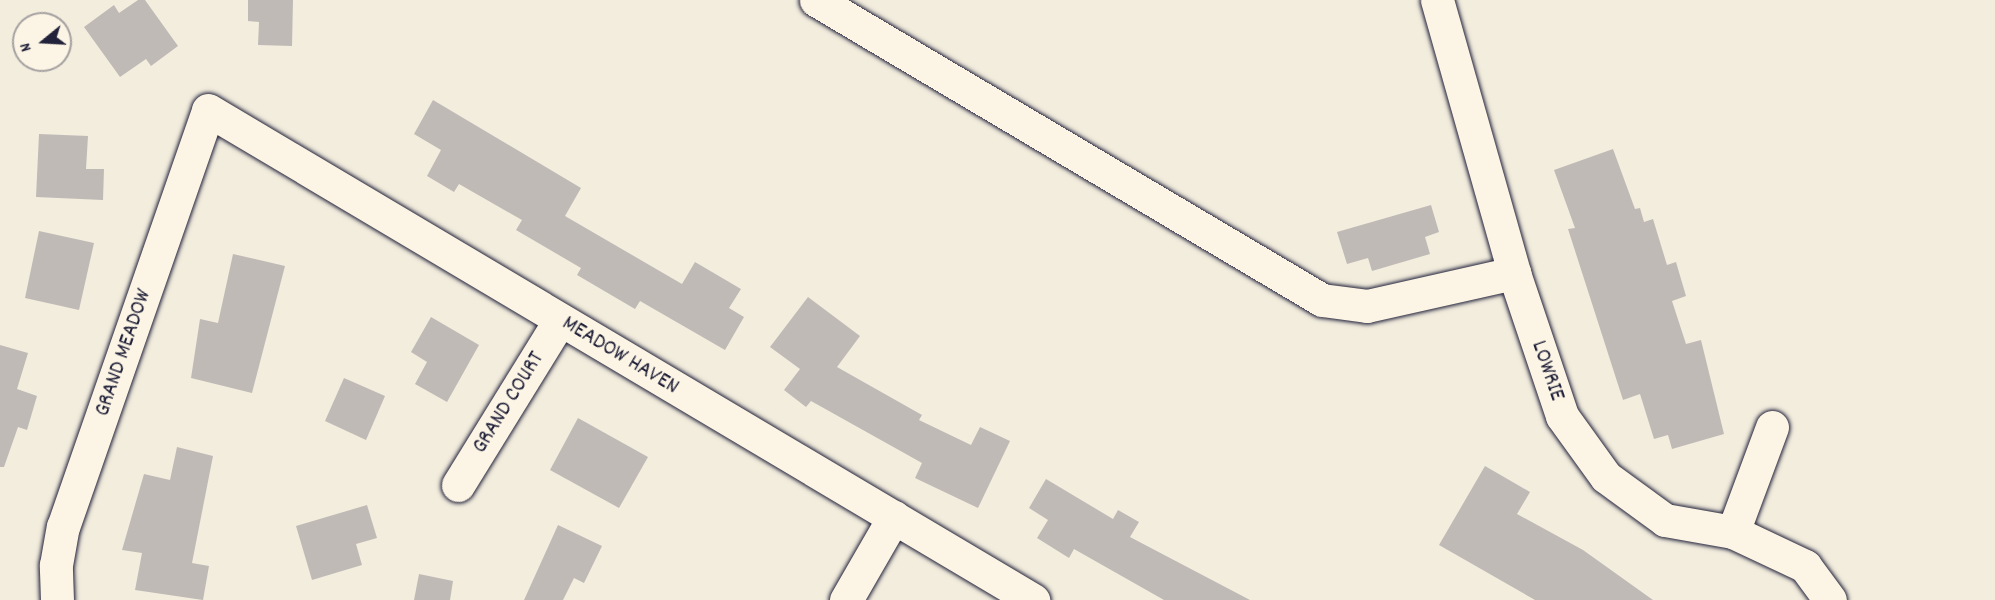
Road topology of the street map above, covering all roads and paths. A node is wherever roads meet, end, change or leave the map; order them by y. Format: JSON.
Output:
{"nodes":[{"id":1,"x":816,"y":0,"type":"edge"},
{"id":2,"x":1437,"y":0,"type":"edge"},
{"id":3,"x":208,"y":110,"type":"joint"},
{"id":4,"x":1514,"y":273,"type":"junction"},
{"id":5,"x":560,"y":320,"type":"junction"},
{"id":6,"x":1772,"y":427,"type":"dead end"},
{"id":7,"x":458,"y":485,"type":"dead end"},
{"id":8,"x":894,"y":517,"type":"junction"},
{"id":9,"x":1733,"y":532,"type":"junction"},
{"id":10,"x":57,"y":600,"type":"edge"},
{"id":11,"x":846,"y":600,"type":"edge"},
{"id":12,"x":1033,"y":600,"type":"edge"},
{"id":13,"x":1830,"y":600,"type":"edge"}],
"edges":[{"from":1,"to":4,"type":"street"},
{"from":2,"to":4,"type":"street","name":"LOWRIE"},
{"from":3,"to":5,"type":"street","name":"MEADOW HAVEN"},
{"from":3,"to":10,"type":"street","name":"GRAND MEADOW"},
{"from":4,"to":9,"type":"street","name":"LOWRIE"},
{"from":5,"to":7,"type":"street","name":"GRAND COURT"},
{"from":5,"to":8,"type":"street","name":"MEADOW HAVEN"},
{"from":6,"to":9,"type":"street"},
{"from":8,"to":11,"type":"street"},
{"from":8,"to":12,"type":"street","name":"MEADOW HAVEN"},
{"from":9,"to":13,"type":"street","name":"LOWRIE"}]}
